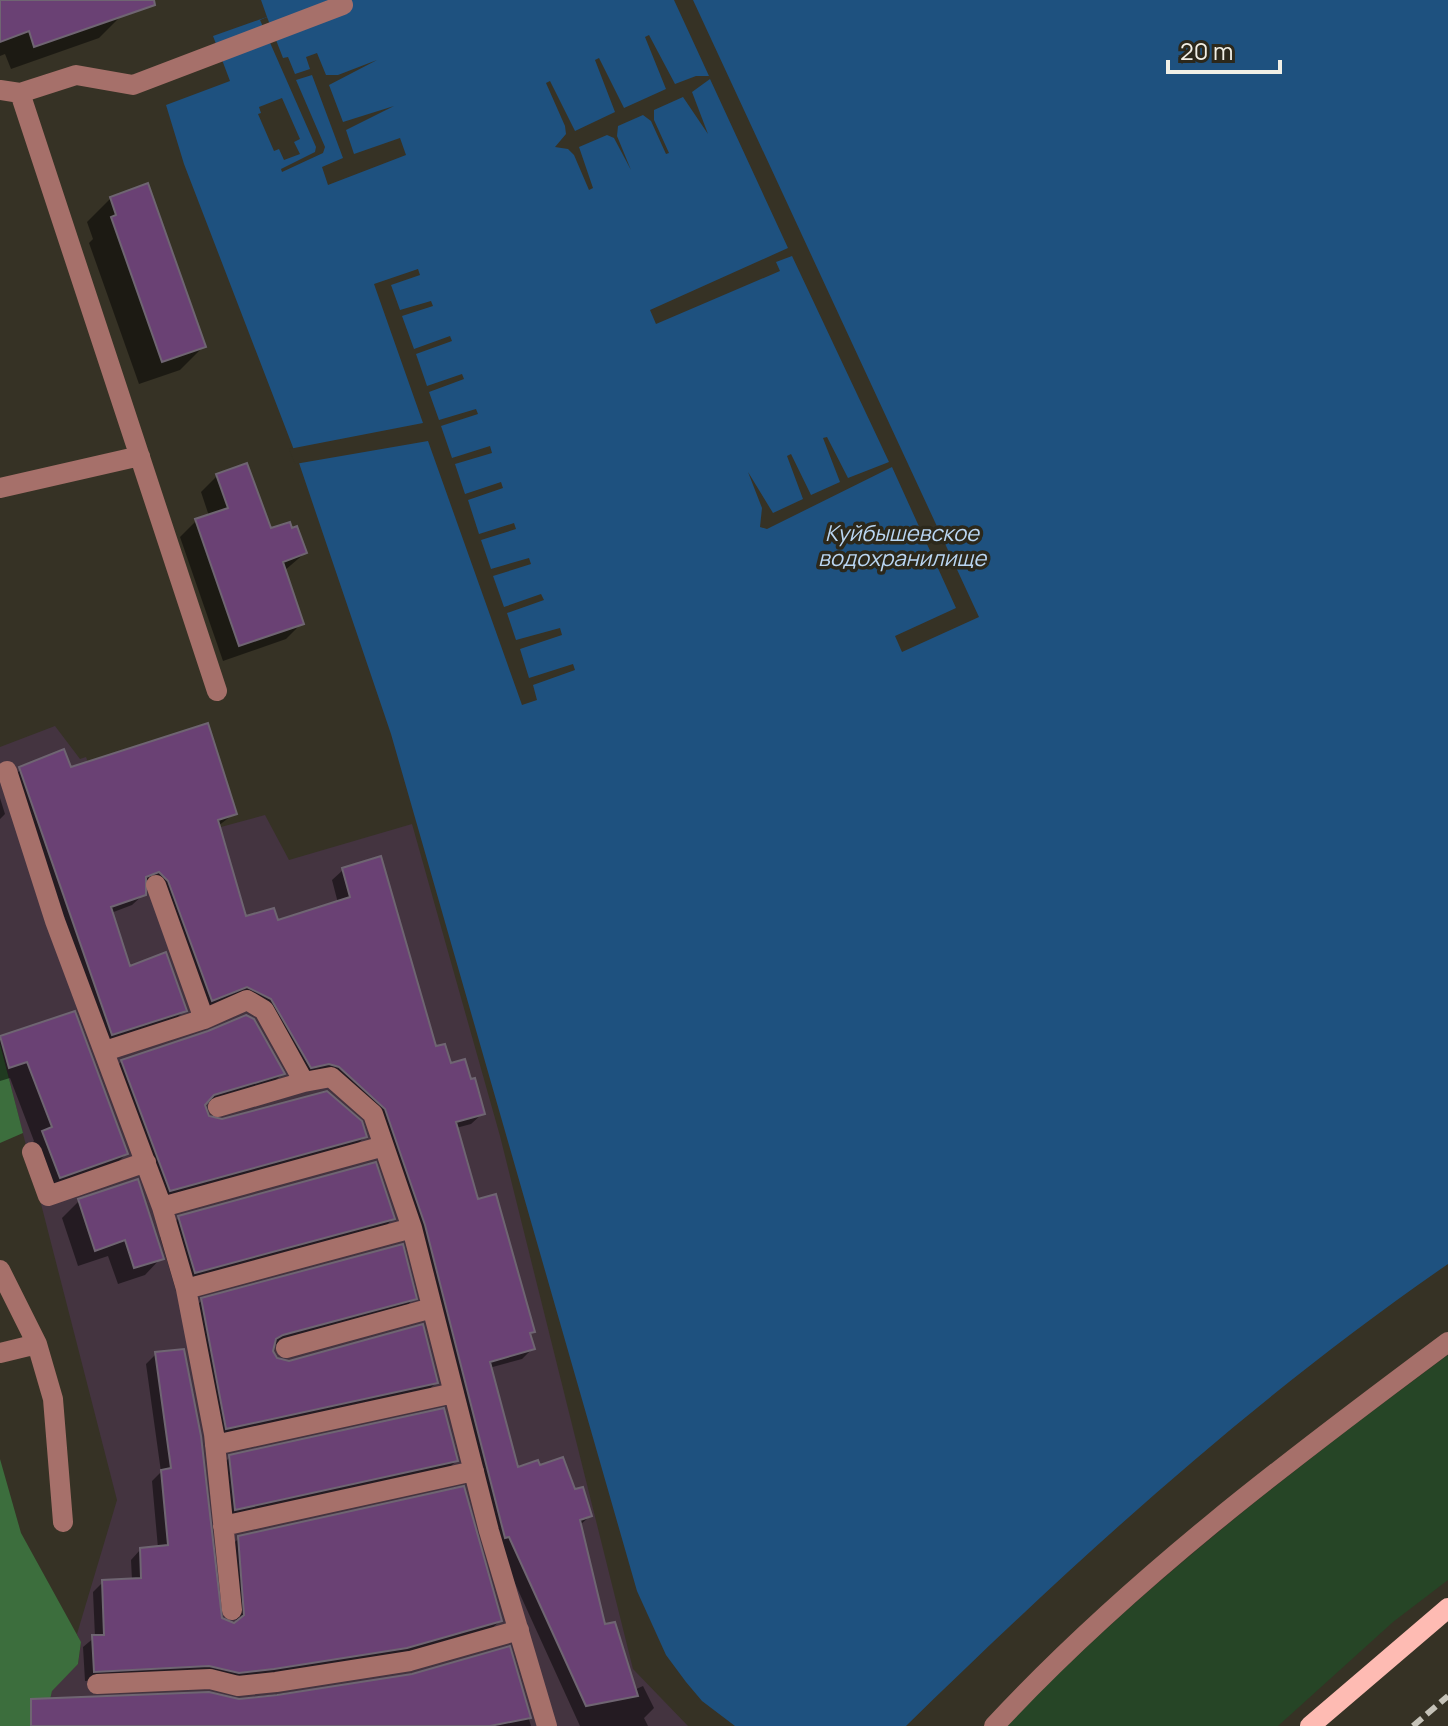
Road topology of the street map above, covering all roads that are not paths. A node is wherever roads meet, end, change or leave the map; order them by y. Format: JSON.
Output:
{"nodes":[{"id":1,"x":343,"y":5,"type":"dead end"},
{"id":2,"x":10,"y":92,"type":"edge"},
{"id":3,"x":140,"y":456,"type":"junction"},
{"id":4,"x":0,"y":488,"type":"edge"},
{"id":5,"x":217,"y":691,"type":"dead end"},
{"id":6,"x":7,"y":771,"type":"dead end"},
{"id":7,"x":156,"y":885,"type":"dead end"},
{"id":8,"x":204,"y":1019,"type":"junction"},
{"id":9,"x":105,"y":1051,"type":"junction"},
{"id":10,"x":304,"y":1082,"type":"junction"},
{"id":11,"x":218,"y":1107,"type":"dead end"},
{"id":12,"x":384,"y":1146,"type":"junction"},
{"id":13,"x":32,"y":1152,"type":"dead end"},
{"id":14,"x":146,"y":1162,"type":"junction"},
{"id":15,"x":162,"y":1207,"type":"junction"},
{"id":16,"x":412,"y":1228,"type":"junction"},
{"id":17,"x":0,"y":1270,"type":"edge"},
{"id":18,"x":186,"y":1289,"type":"junction"},
{"id":19,"x":432,"y":1308,"type":"junction"},
{"id":20,"x":1448,"y":1342,"type":"edge"},
{"id":21,"x":37,"y":1344,"type":"junction"},
{"id":22,"x":286,"y":1348,"type":"dead end"},
{"id":23,"x":0,"y":1353,"type":"edge"},
{"id":24,"x":454,"y":1393,"type":"junction"},
{"id":25,"x":215,"y":1445,"type":"junction"},
{"id":26,"x":474,"y":1471,"type":"junction"},
{"id":27,"x":63,"y":1522,"type":"dead end"},
{"id":28,"x":223,"y":1526,"type":"junction"},
{"id":29,"x":1448,"y":1608,"type":"edge"},
{"id":30,"x":232,"y":1610,"type":"dead end"},
{"id":31,"x":519,"y":1630,"type":"junction"},
{"id":32,"x":97,"y":1684,"type":"dead end"},
{"id":33,"x":546,"y":1726,"type":"edge"},
{"id":34,"x":994,"y":1726,"type":"edge"},
{"id":35,"x":1310,"y":1726,"type":"edge"}],
"edges":[{"from":1,"to":2,"type":"lane"},
{"from":2,"to":3,"type":"lane"},
{"from":3,"to":4,"type":"lane"},
{"from":3,"to":5,"type":"lane"},
{"from":6,"to":9,"type":"lane"},
{"from":7,"to":8,"type":"lane"},
{"from":8,"to":9,"type":"lane"},
{"from":8,"to":10,"type":"lane"},
{"from":9,"to":14,"type":"lane"},
{"from":10,"to":11,"type":"lane"},
{"from":10,"to":12,"type":"lane"},
{"from":12,"to":15,"type":"lane"},
{"from":12,"to":16,"type":"lane"},
{"from":13,"to":14,"type":"lane"},
{"from":14,"to":15,"type":"lane"},
{"from":15,"to":18,"type":"lane"},
{"from":16,"to":18,"type":"lane"},
{"from":16,"to":19,"type":"lane"},
{"from":17,"to":21,"type":"lane"},
{"from":18,"to":25,"type":"lane"},
{"from":19,"to":22,"type":"lane"},
{"from":19,"to":24,"type":"lane"},
{"from":20,"to":34,"type":"lane"},
{"from":21,"to":23,"type":"lane"},
{"from":21,"to":27,"type":"lane"},
{"from":24,"to":25,"type":"lane"},
{"from":24,"to":26,"type":"lane"},
{"from":25,"to":28,"type":"lane"},
{"from":26,"to":28,"type":"lane"},
{"from":26,"to":31,"type":"lane"},
{"from":28,"to":30,"type":"lane"},
{"from":29,"to":35,"type":"main road"},
{"from":31,"to":32,"type":"lane"},
{"from":31,"to":33,"type":"lane"}]}
